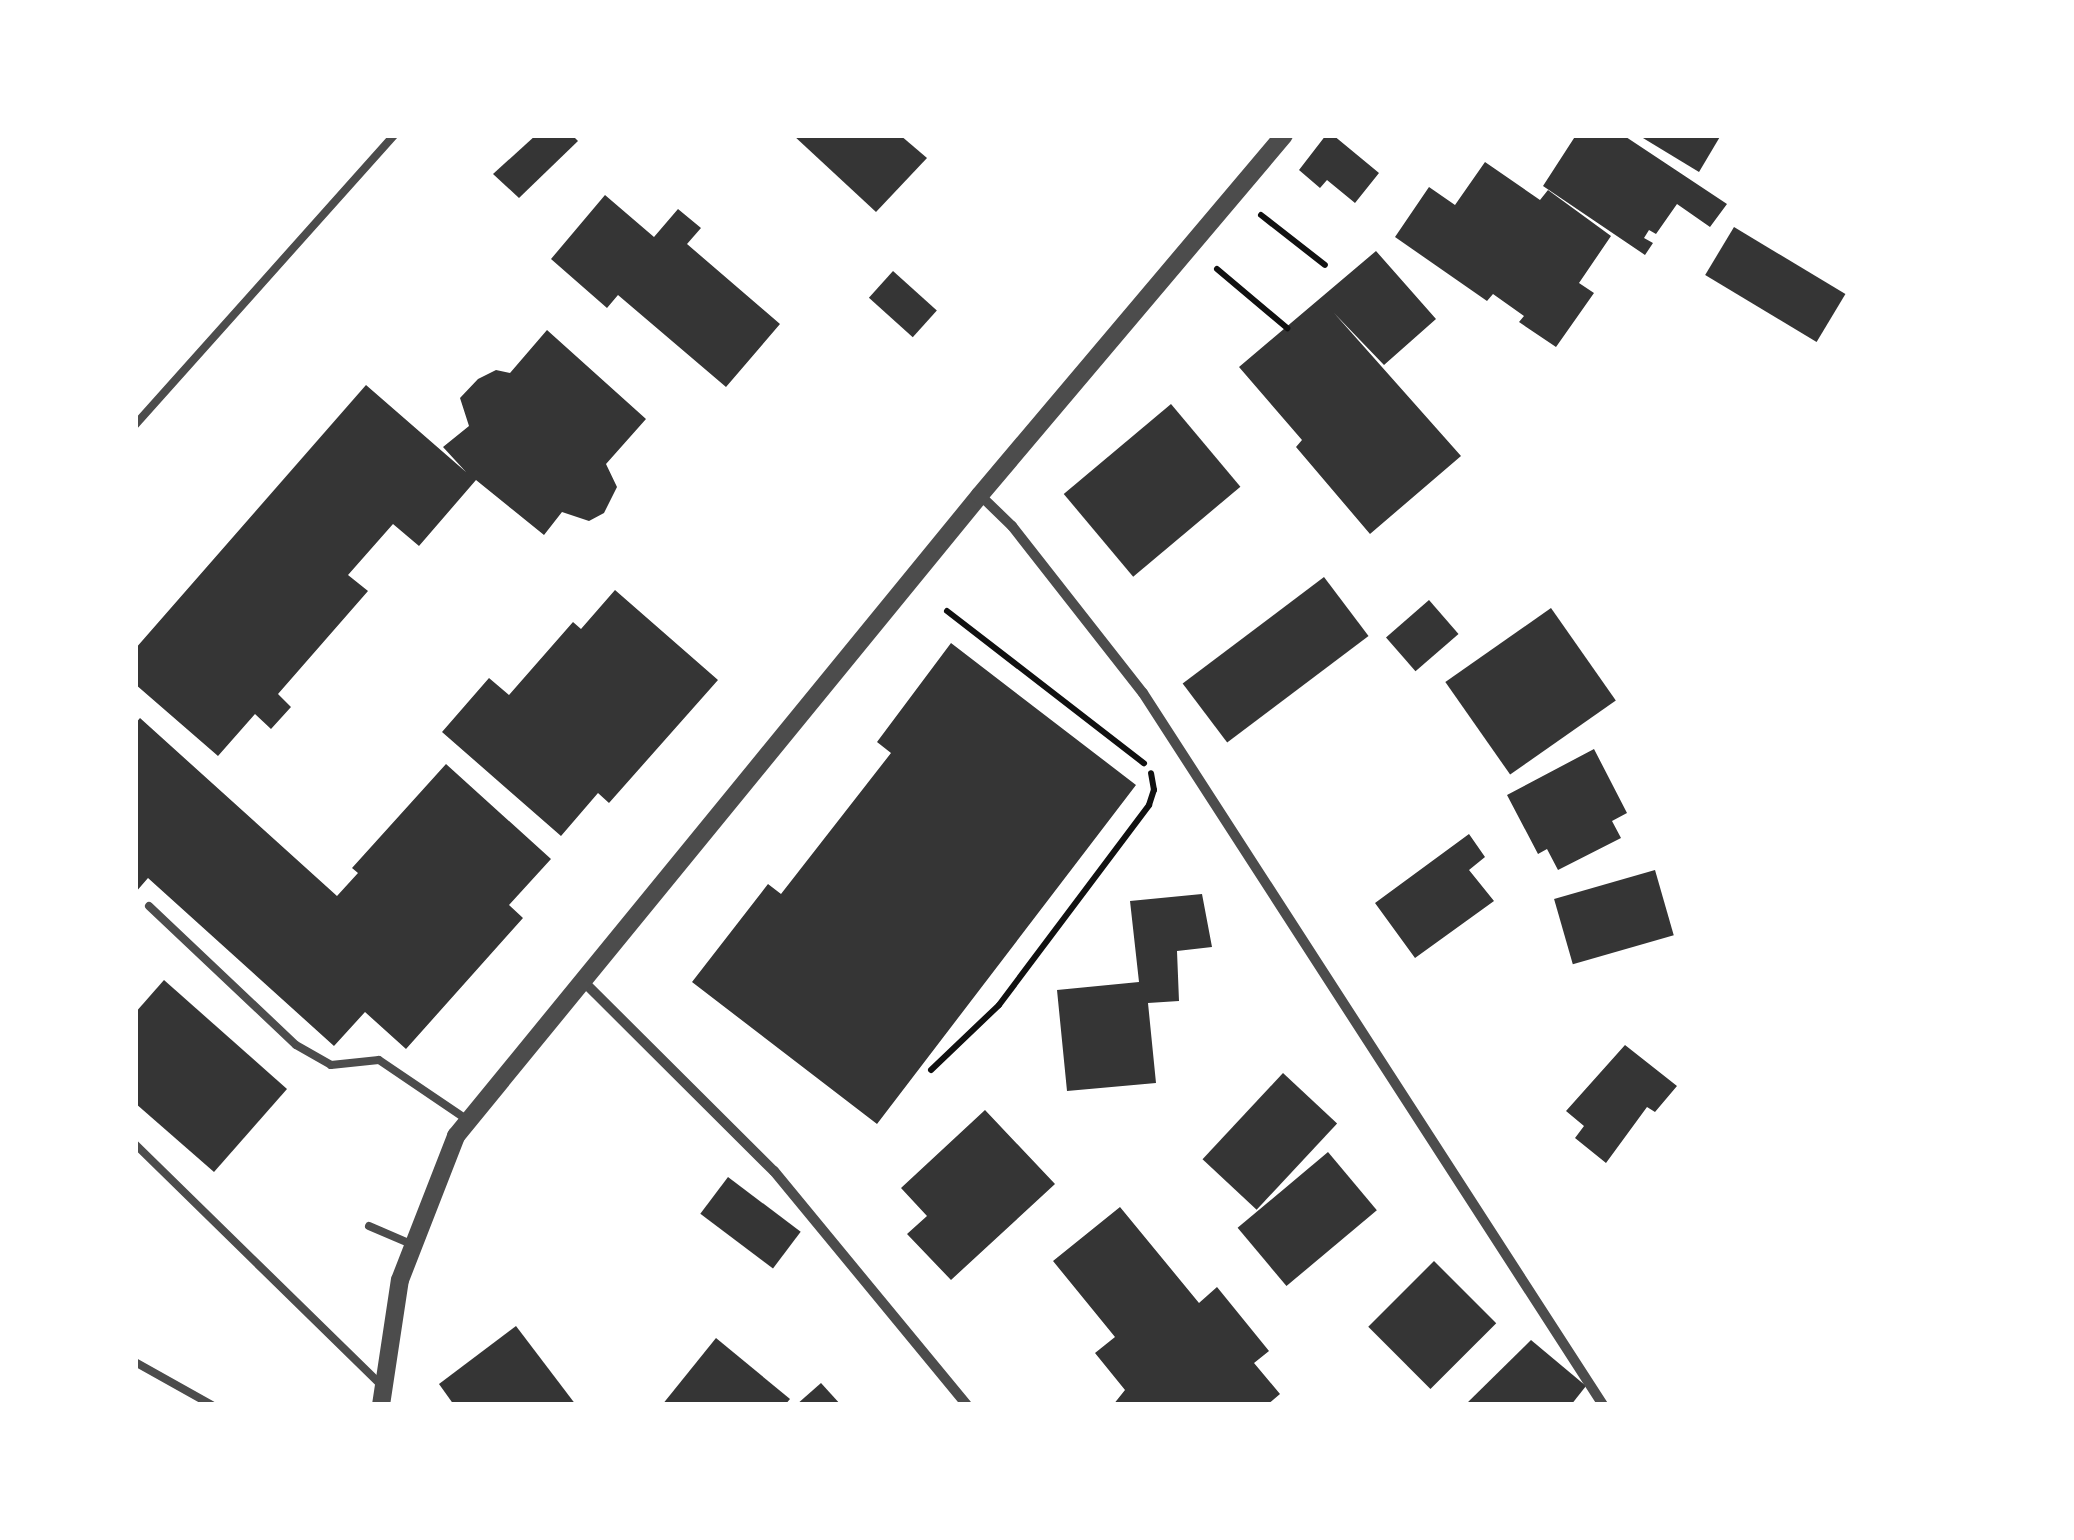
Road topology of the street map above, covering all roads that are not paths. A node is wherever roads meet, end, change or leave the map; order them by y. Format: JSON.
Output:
{"nodes":[{"id":1,"x":394,"y":135,"type":"edge"},
{"id":2,"x":1284,"y":135,"type":"edge"},
{"id":3,"x":135,"y":426,"type":"edge"},
{"id":4,"x":980,"y":495,"type":"junction"},
{"id":5,"x":148,"y":906,"type":"dead end"},
{"id":6,"x":582,"y":980,"type":"junction"},
{"id":7,"x":469,"y":1120,"type":"junction"},
{"id":8,"x":135,"y":1144,"type":"edge"},
{"id":9,"x":369,"y":1226,"type":"dead end"},
{"id":10,"x":411,"y":1244,"type":"junction"},
{"id":11,"x":135,"y":1362,"type":"edge"},
{"id":12,"x":381,"y":1386,"type":"junction"},
{"id":13,"x":212,"y":1405,"type":"edge"},
{"id":14,"x":381,"y":1405,"type":"edge"},
{"id":15,"x":966,"y":1405,"type":"edge"},
{"id":16,"x":1603,"y":1405,"type":"edge"}],
"edges":[{"from":1,"to":3,"type":"lane"},
{"from":2,"to":4,"type":"street"},
{"from":4,"to":6,"type":"street"},
{"from":4,"to":16,"type":"street"},
{"from":5,"to":7,"type":"lane"},
{"from":6,"to":7,"type":"street"},
{"from":6,"to":15,"type":"street"},
{"from":7,"to":10,"type":"street"},
{"from":8,"to":12,"type":"lane"},
{"from":9,"to":10,"type":"lane"},
{"from":10,"to":12,"type":"street"},
{"from":11,"to":13,"type":"lane"},
{"from":12,"to":14,"type":"street"}]}
